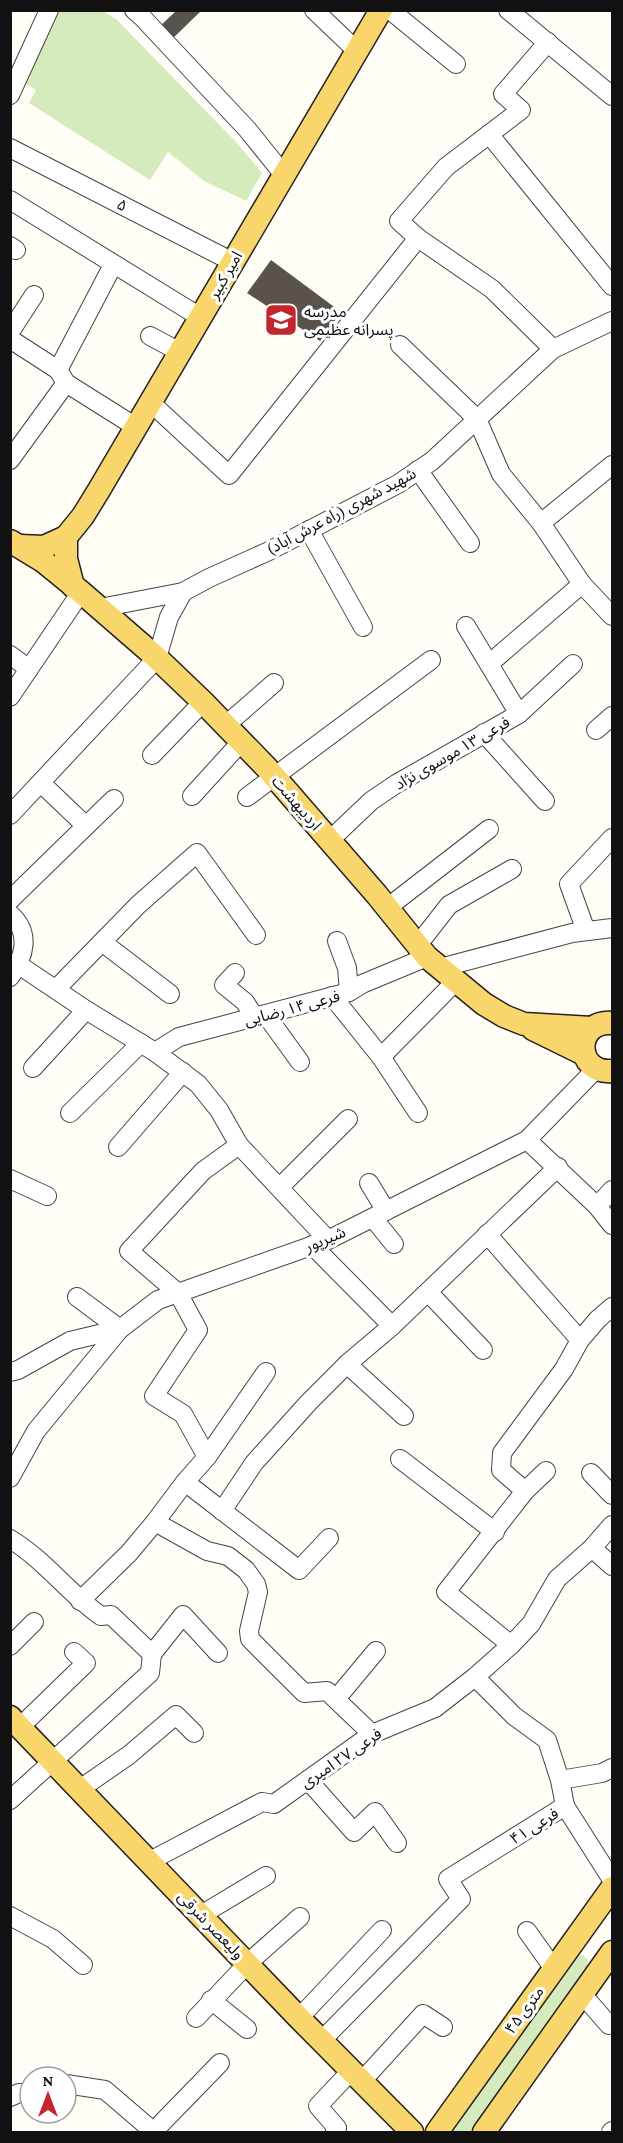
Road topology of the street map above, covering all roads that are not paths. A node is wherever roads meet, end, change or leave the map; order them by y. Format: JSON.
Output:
{"nodes":[{"id":1,"x":49,"y":10,"type":"edge"},
{"id":2,"x":134,"y":10,"type":"edge"},
{"id":3,"x":314,"y":10,"type":"edge"},
{"id":4,"x":381,"y":10,"type":"edge"},
{"id":5,"x":390,"y":10,"type":"edge"},
{"id":6,"x":508,"y":10,"type":"edge"},
{"id":7,"x":548,"y":42,"type":"junction"},
{"id":8,"x":358,"y":52,"type":"junction"},
{"id":9,"x":456,"y":64,"type":"dead end"},
{"id":10,"x":10,"y":95,"type":"edge"},
{"id":11,"x":612,"y":96,"type":"edge"},
{"id":12,"x":489,"y":134,"type":"junction"},
{"id":13,"x":10,"y":148,"type":"edge"},
{"id":14,"x":284,"y":175,"type":"junction"},
{"id":15,"x":10,"y":200,"type":"edge"},
{"id":16,"x":418,"y":238,"type":"junction"},
{"id":17,"x":233,"y":262,"type":"junction"},
{"id":18,"x":113,"y":265,"type":"junction"},
{"id":19,"x":612,"y":286,"type":"edge"},
{"id":20,"x":34,"y":295,"type":"dead end"},
{"id":21,"x":200,"y":317,"type":"junction"},
{"id":22,"x":612,"y":321,"type":"edge"},
{"id":23,"x":10,"y":332,"type":"edge"},
{"id":24,"x":150,"y":336,"type":"dead end"},
{"id":25,"x":10,"y":339,"type":"edge"},
{"id":26,"x":400,"y":345,"type":"dead end"},
{"id":27,"x":553,"y":349,"type":"junction"},
{"id":28,"x":180,"y":352,"type":"junction"},
{"id":29,"x":62,"y":376,"type":"junction"},
{"id":30,"x":150,"y":402,"type":"junction"},
{"id":31,"x":477,"y":418,"type":"junction"},
{"id":32,"x":136,"y":427,"type":"junction"},
{"id":33,"x":10,"y":460,"type":"edge"},
{"id":34,"x":612,"y":465,"type":"edge"},
{"id":35,"x":418,"y":470,"type":"junction"},
{"id":36,"x":541,"y":523,"type":"junction"},
{"id":37,"x":309,"y":530,"type":"junction"},
{"id":38,"x":66,"y":537,"type":"junction"},
{"id":39,"x":470,"y":543,"type":"dead end"},
{"id":40,"x":15,"y":544,"type":"edge"},
{"id":41,"x":582,"y":584,"type":"junction"},
{"id":42,"x":77,"y":589,"type":"junction"},
{"id":43,"x":183,"y":592,"type":"junction"},
{"id":44,"x":100,"y":608,"type":"junction"},
{"id":45,"x":612,"y":616,"type":"edge"},
{"id":46,"x":466,"y":626,"type":"dead end"},
{"id":47,"x":363,"y":627,"type":"dead end"},
{"id":48,"x":10,"y":655,"type":"edge"},
{"id":49,"x":157,"y":658,"type":"junction"},
{"id":50,"x":431,"y":660,"type":"dead end"},
{"id":51,"x":489,"y":664,"type":"junction"},
{"id":52,"x":573,"y":664,"type":"dead end"},
{"id":53,"x":29,"y":669,"type":"junction"},
{"id":54,"x":274,"y":683,"type":"dead end"},
{"id":55,"x":10,"y":697,"type":"edge"},
{"id":56,"x":203,"y":702,"type":"junction"},
{"id":57,"x":519,"y":714,"type":"junction"},
{"id":58,"x":612,"y":716,"type":"edge"},
{"id":59,"x":226,"y":725,"type":"junction"},
{"id":60,"x":596,"y":730,"type":"dead end"},
{"id":61,"x":484,"y":733,"type":"junction"},
{"id":62,"x":242,"y":741,"type":"junction"},
{"id":63,"x":152,"y":755,"type":"dead end"},
{"id":64,"x":274,"y":777,"type":"junction"},
{"id":65,"x":40,"y":783,"type":"junction"},
{"id":66,"x":192,"y":796,"type":"dead end"},
{"id":67,"x":247,"y":797,"type":"dead end"},
{"id":68,"x":114,"y":799,"type":"dead end"},
{"id":69,"x":545,"y":801,"type":"dead end"},
{"id":70,"x":10,"y":815,"type":"edge"},
{"id":71,"x":86,"y":826,"type":"junction"},
{"id":72,"x":489,"y":829,"type":"dead end"},
{"id":73,"x":612,"y":838,"type":"edge"},
{"id":74,"x":330,"y":840,"type":"junction"},
{"id":75,"x":512,"y":869,"type":"dead end"},
{"id":76,"x":10,"y":900,"type":"edge"},
{"id":77,"x":387,"y":908,"type":"junction"},
{"id":78,"x":10,"y":914,"type":"edge"},
{"id":79,"x":612,"y":928,"type":"edge"},
{"id":80,"x":585,"y":931,"type":"junction"},
{"id":81,"x":256,"y":934,"type":"dead end"},
{"id":82,"x":337,"y":941,"type":"dead end"},
{"id":83,"x":102,"y":942,"type":"junction"},
{"id":84,"x":435,"y":963,"type":"junction"},
{"id":85,"x":15,"y":971,"type":"edge"},
{"id":86,"x":235,"y":973,"type":"dead end"},
{"id":87,"x":56,"y":989,"type":"junction"},
{"id":88,"x":170,"y":994,"type":"dead end"},
{"id":89,"x":340,"y":994,"type":"junction"},
{"id":90,"x":86,"y":1010,"type":"junction"},
{"id":91,"x":261,"y":1016,"type":"junction"},
{"id":92,"x":524,"y":1024,"type":"junction"},
{"id":93,"x":602,"y":1025,"type":"edge"},
{"id":94,"x":148,"y":1047,"type":"junction"},
{"id":95,"x":381,"y":1057,"type":"junction"},
{"id":96,"x":300,"y":1062,"type":"dead end"},
{"id":97,"x":33,"y":1068,"type":"dead end"},
{"id":98,"x":602,"y":1069,"type":"edge"},
{"id":99,"x":183,"y":1072,"type":"junction"},
{"id":100,"x":70,"y":1113,"type":"dead end"},
{"id":101,"x":418,"y":1113,"type":"dead end"},
{"id":102,"x":348,"y":1119,"type":"dead end"},
{"id":103,"x":527,"y":1140,"type":"junction"},
{"id":104,"x":239,"y":1145,"type":"junction"},
{"id":105,"x":118,"y":1147,"type":"dead end"},
{"id":106,"x":558,"y":1167,"type":"junction"},
{"id":107,"x":10,"y":1179,"type":"edge"},
{"id":108,"x":369,"y":1184,"type":"dead end"},
{"id":109,"x":280,"y":1187,"type":"junction"},
{"id":110,"x":612,"y":1190,"type":"edge"},
{"id":111,"x":47,"y":1196,"type":"dead end"},
{"id":112,"x":597,"y":1206,"type":"junction"},
{"id":113,"x":379,"y":1214,"type":"junction"},
{"id":114,"x":612,"y":1225,"type":"edge"},
{"id":115,"x":487,"y":1234,"type":"junction"},
{"id":116,"x":320,"y":1243,"type":"junction"},
{"id":117,"x":394,"y":1244,"type":"dead end"},
{"id":118,"x":429,"y":1292,"type":"junction"},
{"id":119,"x":177,"y":1293,"type":"junction"},
{"id":120,"x":77,"y":1297,"type":"dead end"},
{"id":121,"x":612,"y":1307,"type":"edge"},
{"id":122,"x":392,"y":1326,"type":"junction"},
{"id":123,"x":120,"y":1329,"type":"junction"},
{"id":124,"x":580,"y":1340,"type":"junction"},
{"id":125,"x":483,"y":1350,"type":"dead end"},
{"id":126,"x":347,"y":1364,"type":"junction"},
{"id":127,"x":13,"y":1368,"type":"edge"},
{"id":128,"x":266,"y":1372,"type":"dead end"},
{"id":129,"x":404,"y":1416,"type":"dead end"},
{"id":130,"x":207,"y":1457,"type":"junction"},
{"id":131,"x":400,"y":1458,"type":"dead end"},
{"id":132,"x":546,"y":1471,"type":"dead end"},
{"id":133,"x":591,"y":1473,"type":"dead end"},
{"id":134,"x":10,"y":1478,"type":"edge"},
{"id":135,"x":184,"y":1482,"type":"junction"},
{"id":136,"x":525,"y":1491,"type":"junction"},
{"id":137,"x":612,"y":1495,"type":"edge"},
{"id":138,"x":222,"y":1511,"type":"junction"},
{"id":139,"x":155,"y":1522,"type":"junction"},
{"id":140,"x":612,"y":1525,"type":"edge"},
{"id":141,"x":495,"y":1532,"type":"junction"},
{"id":142,"x":329,"y":1538,"type":"dead end"},
{"id":143,"x":10,"y":1539,"type":"edge"},
{"id":144,"x":592,"y":1548,"type":"junction"},
{"id":145,"x":612,"y":1566,"type":"edge"},
{"id":146,"x":80,"y":1601,"type":"junction"},
{"id":147,"x":34,"y":1622,"type":"dead end"},
{"id":148,"x":512,"y":1645,"type":"junction"},
{"id":149,"x":10,"y":1646,"type":"edge"},
{"id":150,"x":376,"y":1650,"type":"dead end"},
{"id":151,"x":74,"y":1652,"type":"dead end"},
{"id":152,"x":218,"y":1653,"type":"dead end"},
{"id":153,"x":152,"y":1654,"type":"junction"},
{"id":154,"x":475,"y":1677,"type":"junction"},
{"id":155,"x":336,"y":1699,"type":"junction"},
{"id":156,"x":15,"y":1722,"type":"edge"},
{"id":157,"x":194,"y":1732,"type":"dead end"},
{"id":158,"x":372,"y":1734,"type":"junction"},
{"id":159,"x":53,"y":1761,"type":"junction"},
{"id":160,"x":612,"y":1768,"type":"edge"},
{"id":161,"x":308,"y":1780,"type":"junction"},
{"id":162,"x":560,"y":1780,"type":"junction"},
{"id":163,"x":80,"y":1789,"type":"junction"},
{"id":164,"x":10,"y":1800,"type":"edge"},
{"id":165,"x":565,"y":1806,"type":"junction"},
{"id":166,"x":397,"y":1843,"type":"dead end"},
{"id":167,"x":150,"y":1861,"type":"junction"},
{"id":168,"x":266,"y":1876,"type":"dead end"},
{"id":169,"x":612,"y":1894,"type":"edge"},
{"id":170,"x":201,"y":1915,"type":"junction"},
{"id":171,"x":10,"y":1916,"type":"edge"},
{"id":172,"x":300,"y":1917,"type":"dead end"},
{"id":173,"x":382,"y":1930,"type":"dead end"},
{"id":174,"x":527,"y":1931,"type":"dead end"},
{"id":175,"x":612,"y":1952,"type":"edge"},
{"id":176,"x":248,"y":1963,"type":"junction"},
{"id":177,"x":83,"y":1965,"type":"dead end"},
{"id":178,"x":554,"y":1969,"type":"junction"},
{"id":179,"x":582,"y":1994,"type":"junction"},
{"id":180,"x":211,"y":2000,"type":"junction"},
{"id":181,"x":196,"y":2018,"type":"dead end"},
{"id":182,"x":299,"y":2018,"type":"junction"},
{"id":183,"x":612,"y":2023,"type":"edge"},
{"id":184,"x":443,"y":2027,"type":"dead end"},
{"id":185,"x":247,"y":2029,"type":"dead end"},
{"id":186,"x":321,"y":2041,"type":"junction"},
{"id":187,"x":220,"y":2063,"type":"dead end"},
{"id":188,"x":356,"y":2076,"type":"junction"},
{"id":189,"x":78,"y":2086,"type":"edge"},
{"id":190,"x":154,"y":2132,"type":"edge"},
{"id":191,"x":335,"y":2133,"type":"edge"},
{"id":192,"x":412,"y":2133,"type":"edge"},
{"id":193,"x":437,"y":2133,"type":"edge"},
{"id":194,"x":484,"y":2133,"type":"edge"}],
"edges":[{"from":1,"to":10,"type":"street"},
{"from":2,"to":14,"type":"street"},
{"from":3,"to":8,"type":"street"},
{"from":4,"to":8,"type":"main road","name":"امیر کبیر"},
{"from":5,"to":9,"type":"street"},
{"from":6,"to":7,"type":"street"},
{"from":7,"to":11,"type":"street"},
{"from":7,"to":12,"type":"street"},
{"from":8,"to":14,"type":"main road","name":"امیر کبیر"},
{"from":12,"to":16,"type":"street"},
{"from":12,"to":19,"type":"street"},
{"from":13,"to":17,"type":"street","name":"۵"},
{"from":14,"to":17,"type":"main road","name":"امیر کبیر"},
{"from":15,"to":18,"type":"street"},
{"from":16,"to":27,"type":"street"},
{"from":16,"to":30,"type":"street"},
{"from":17,"to":21,"type":"main road","name":"امیر کبیر"},
{"from":18,"to":21,"type":"street"},
{"from":18,"to":29,"type":"street"},
{"from":20,"to":23,"type":"street"},
{"from":21,"to":28,"type":"main road","name":"امیر کبیر"},
{"from":22,"to":27,"type":"street","name":"شهید شهری (راه عرش آباد)"},
{"from":24,"to":28,"type":"street"},
{"from":25,"to":29,"type":"street"},
{"from":26,"to":31,"type":"street"},
{"from":27,"to":31,"type":"street","name":"شهید شهری (راه عرش آباد)"},
{"from":28,"to":30,"type":"main road","name":"امیر کبیر"},
{"from":29,"to":32,"type":"street"},
{"from":29,"to":33,"type":"street"},
{"from":30,"to":32,"type":"main road","name":"امیر کبیر"},
{"from":31,"to":35,"type":"street","name":"شهید شهری (راه عرش آباد)"},
{"from":31,"to":36,"type":"street"},
{"from":32,"to":38,"type":"main road","name":"امیر کبیر"},
{"from":34,"to":36,"type":"street"},
{"from":35,"to":37,"type":"street","name":"شهید شهری (راه عرش آباد)"},
{"from":35,"to":39,"type":"street"},
{"from":36,"to":41,"type":"street"},
{"from":37,"to":43,"type":"street","name":"شهید شهری (راه عرش آباد)"},
{"from":37,"to":47,"type":"street"},
{"from":38,"to":40,"type":"main road"},
{"from":38,"to":42,"type":"main road"},
{"from":40,"to":42,"type":"main road","name":"اردیبهشت"},
{"from":41,"to":45,"type":"street"},
{"from":41,"to":51,"type":"street"},
{"from":42,"to":44,"type":"main road","name":"اردیبهشت"},
{"from":42,"to":53,"type":"street"},
{"from":43,"to":44,"type":"street","name":"شهید شهری (راه عرش آباد)"},
{"from":43,"to":49,"type":"street"},
{"from":44,"to":49,"type":"main road","name":"اردیبهشت"},
{"from":46,"to":51,"type":"street"},
{"from":48,"to":53,"type":"street"},
{"from":49,"to":56,"type":"main road","name":"اردیبهشت"},
{"from":49,"to":65,"type":"street"},
{"from":50,"to":64,"type":"street"},
{"from":51,"to":57,"type":"street"},
{"from":52,"to":57,"type":"street","name":"فرعی ۱‍۳ موسوی نژاد"},
{"from":53,"to":55,"type":"street"},
{"from":54,"to":59,"type":"street"},
{"from":56,"to":59,"type":"main road","name":"اردیبهشت"},
{"from":56,"to":63,"type":"street"},
{"from":57,"to":61,"type":"street","name":"فرعی ۱‍۳ موسوی نژاد"},
{"from":58,"to":60,"type":"street"},
{"from":59,"to":62,"type":"main road","name":"اردیبهشت"},
{"from":61,"to":69,"type":"street"},
{"from":61,"to":74,"type":"street","name":"فرعی ۱‍۳ موسوی نژاد"},
{"from":62,"to":64,"type":"main road","name":"اردیبهشت"},
{"from":62,"to":66,"type":"street"},
{"from":64,"to":67,"type":"street"},
{"from":64,"to":74,"type":"main road","name":"اردیبهشت"},
{"from":65,"to":70,"type":"street"},
{"from":65,"to":71,"type":"street"},
{"from":68,"to":71,"type":"street"},
{"from":71,"to":76,"type":"street"},
{"from":72,"to":77,"type":"street"},
{"from":73,"to":80,"type":"street"},
{"from":74,"to":77,"type":"main road","name":"اردیبهشت"},
{"from":75,"to":84,"type":"street"},
{"from":77,"to":84,"type":"main road","name":"اردیبهشت"},
{"from":78,"to":85,"type":"street"},
{"from":79,"to":80,"type":"street","name":"فرعی ۱۴ رضایی"},
{"from":80,"to":84,"type":"street","name":"فرعی ۱۴ رضایی"},
{"from":81,"to":83,"type":"street"},
{"from":82,"to":89,"type":"street"},
{"from":83,"to":87,"type":"street"},
{"from":83,"to":88,"type":"street"},
{"from":84,"to":89,"type":"street","name":"فرعی ۱۴ رضایی"},
{"from":84,"to":92,"type":"main road","name":"اردیبهشت"},
{"from":84,"to":95,"type":"street"},
{"from":85,"to":87,"type":"street"},
{"from":86,"to":91,"type":"street"},
{"from":87,"to":90,"type":"street"},
{"from":89,"to":91,"type":"street","name":"فرعی ۱۴ رضایی"},
{"from":89,"to":95,"type":"street"},
{"from":90,"to":94,"type":"street"},
{"from":90,"to":97,"type":"street"},
{"from":91,"to":94,"type":"street","name":"فرعی ۱۴ رضایی"},
{"from":91,"to":96,"type":"street"},
{"from":92,"to":93,"type":"main road","name":"اردیبهشت"},
{"from":92,"to":98,"type":"main road"},
{"from":93,"to":98,"type":"main road","name":"اردیبهشت"},
{"from":94,"to":99,"type":"street"},
{"from":94,"to":100,"type":"street","name":"فرعی ۱۴ رضایی"},
{"from":95,"to":101,"type":"street"},
{"from":98,"to":103,"type":"street","name":"شیرپور"},
{"from":99,"to":104,"type":"street"},
{"from":99,"to":105,"type":"street"},
{"from":102,"to":109,"type":"street"},
{"from":103,"to":106,"type":"street"},
{"from":103,"to":113,"type":"street","name":"شیرپور"},
{"from":104,"to":109,"type":"street"},
{"from":104,"to":119,"type":"street"},
{"from":106,"to":112,"type":"street"},
{"from":106,"to":115,"type":"street"},
{"from":107,"to":111,"type":"street"},
{"from":108,"to":113,"type":"street"},
{"from":109,"to":116,"type":"street"},
{"from":110,"to":112,"type":"street"},
{"from":112,"to":114,"type":"street"},
{"from":113,"to":116,"type":"street","name":"شیرپور"},
{"from":113,"to":117,"type":"street"},
{"from":115,"to":118,"type":"street"},
{"from":115,"to":124,"type":"street"},
{"from":116,"to":119,"type":"street","name":"شیرپور"},
{"from":116,"to":122,"type":"street"},
{"from":118,"to":122,"type":"street"},
{"from":118,"to":125,"type":"street"},
{"from":119,"to":123,"type":"street","name":"شیرپور"},
{"from":119,"to":130,"type":"street"},
{"from":120,"to":123,"type":"street"},
{"from":121,"to":124,"type":"street"},
{"from":122,"to":126,"type":"street"},
{"from":123,"to":127,"type":"street"},
{"from":123,"to":134,"type":"street"},
{"from":124,"to":136,"type":"street"},
{"from":126,"to":129,"type":"street"},
{"from":126,"to":138,"type":"street"},
{"from":128,"to":130,"type":"street"},
{"from":130,"to":135,"type":"street"},
{"from":131,"to":141,"type":"street"},
{"from":132,"to":136,"type":"street"},
{"from":133,"to":137,"type":"street"},
{"from":135,"to":138,"type":"street"},
{"from":135,"to":139,"type":"street"},
{"from":136,"to":141,"type":"street"},
{"from":138,"to":142,"type":"street"},
{"from":139,"to":146,"type":"street"},
{"from":139,"to":155,"type":"street"},
{"from":140,"to":144,"type":"street","name":"فرعی ۲۷ امیری"},
{"from":141,"to":148,"type":"street"},
{"from":143,"to":146,"type":"street"},
{"from":144,"to":145,"type":"street"},
{"from":144,"to":148,"type":"street","name":"فرعی ۲۷ امیری"},
{"from":146,"to":153,"type":"street"},
{"from":147,"to":149,"type":"street"},
{"from":148,"to":154,"type":"street","name":"فرعی ۲۷ امیری"},
{"from":150,"to":155,"type":"street"},
{"from":151,"to":156,"type":"street"},
{"from":152,"to":153,"type":"street"},
{"from":153,"to":159,"type":"street"},
{"from":154,"to":158,"type":"street","name":"فرعی ۲۷ امیری"},
{"from":154,"to":162,"type":"street"},
{"from":155,"to":158,"type":"street"},
{"from":156,"to":159,"type":"main road","name":"ولیعصر شرقی"},
{"from":157,"to":163,"type":"street"},
{"from":158,"to":161,"type":"street","name":"فرعی ۲۷ امیری"},
{"from":159,"to":163,"type":"main road","name":"ولیعصر شرقی"},
{"from":159,"to":164,"type":"street"},
{"from":160,"to":162,"type":"street"},
{"from":161,"to":166,"type":"street"},
{"from":161,"to":167,"type":"street","name":"فرعی ۲۷ امیری"},
{"from":162,"to":165,"type":"street"},
{"from":163,"to":167,"type":"main road","name":"ولیعصر شرقی"},
{"from":165,"to":169,"type":"street","name":"فرعی ۴۱"},
{"from":165,"to":186,"type":"street","name":"فرعی ۴۱"},
{"from":167,"to":170,"type":"main road","name":"ولیعصر شرقی"},
{"from":168,"to":170,"type":"street"},
{"from":169,"to":178,"type":"main road","name":"۴۵ متری"},
{"from":170,"to":176,"type":"main road","name":"ولیعصر شرقی"},
{"from":171,"to":177,"type":"street"},
{"from":172,"to":176,"type":"street"},
{"from":173,"to":182,"type":"street"},
{"from":174,"to":178,"type":"street"},
{"from":175,"to":179,"type":"main road"},
{"from":176,"to":180,"type":"street"},
{"from":176,"to":182,"type":"main road","name":"ولیعصر شرقی"},
{"from":178,"to":193,"type":"main road","name":"۴۵ متری"},
{"from":179,"to":183,"type":"street"},
{"from":179,"to":194,"type":"main road"},
{"from":180,"to":181,"type":"street"},
{"from":180,"to":185,"type":"street"},
{"from":182,"to":186,"type":"main road","name":"ولیعصر شرقی"},
{"from":184,"to":188,"type":"street"},
{"from":186,"to":188,"type":"main road","name":"ولیعصر شرقی"},
{"from":187,"to":190,"type":"street"},
{"from":188,"to":191,"type":"street"},
{"from":188,"to":192,"type":"main road","name":"ولیعصر شرقی"},
{"from":189,"to":190,"type":"street"}]}
